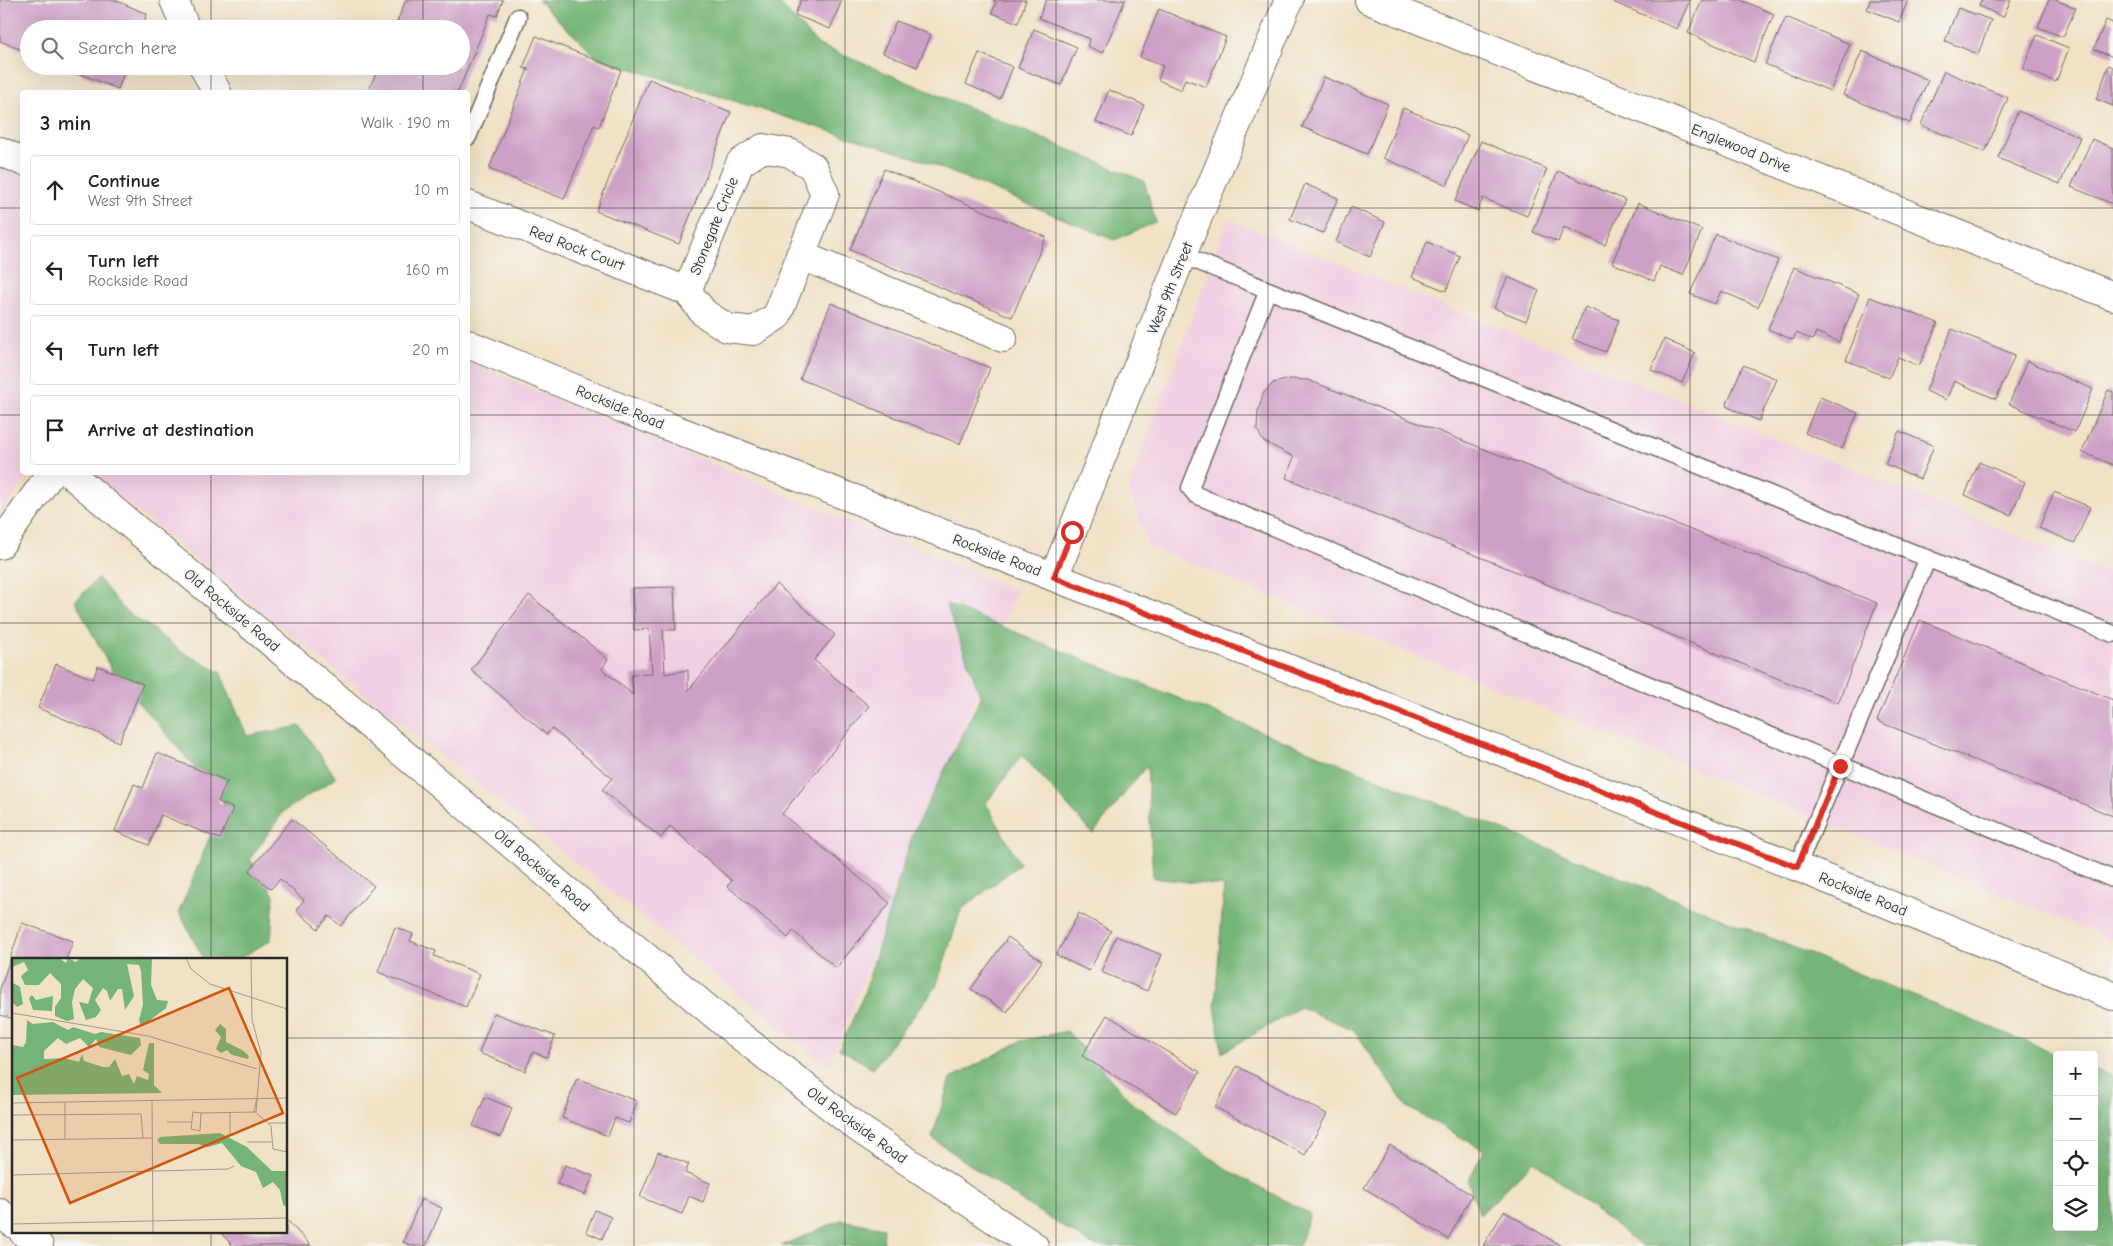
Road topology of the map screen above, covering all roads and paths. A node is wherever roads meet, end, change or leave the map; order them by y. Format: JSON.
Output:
{"nodes":[{"id":1,"x":174,"y":0,"type":"edge"},
{"id":2,"x":1289,"y":0,"type":"edge"},
{"id":3,"x":1369,"y":0,"type":"edge"},
{"id":4,"x":518,"y":17,"type":"dead end"},
{"id":5,"x":182,"y":20,"type":"edge"},
{"id":6,"x":207,"y":75,"type":"edge"},
{"id":7,"x":216,"y":90,"type":"edge"},
{"id":8,"x":470,"y":132,"type":"edge"},
{"id":9,"x":0,"y":151,"type":"edge"},
{"id":10,"x":20,"y":160,"type":"edge"},
{"id":11,"x":470,"y":206,"type":"edge"},
{"id":12,"x":800,"y":255,"type":"junction"},
{"id":13,"x":1182,"y":255,"type":"junction"},
{"id":14,"x":1268,"y":290,"type":"junction"},
{"id":15,"x":687,"y":291,"type":"junction"},
{"id":16,"x":2113,"y":296,"type":"edge"},
{"id":17,"x":1003,"y":338,"type":"dead end"},
{"id":18,"x":470,"y":345,"type":"edge"},
{"id":19,"x":50,"y":475,"type":"edge"},
{"id":20,"x":72,"y":475,"type":"edge"},
{"id":21,"x":0,"y":544,"type":"edge"},
{"id":22,"x":1928,"y":558,"type":"junction"},
{"id":23,"x":1054,"y":577,"type":"junction"},
{"id":24,"x":2113,"y":634,"type":"edge"},
{"id":25,"x":1840,"y":766,"type":"junction"},
{"id":26,"x":1797,"y":867,"type":"junction"},
{"id":27,"x":2113,"y":879,"type":"edge"},
{"id":28,"x":2113,"y":996,"type":"edge"},
{"id":29,"x":0,"y":1213,"type":"edge"},
{"id":30,"x":12,"y":1222,"type":"edge"},
{"id":31,"x":25,"y":1234,"type":"edge"},
{"id":32,"x":39,"y":1246,"type":"edge"},
{"id":33,"x":1034,"y":1246,"type":"edge"}],
"edges":[{"from":1,"to":5,"type":"street"},
{"from":2,"to":13,"type":"street","name":"West 9th Street"},
{"from":3,"to":16,"type":"street","name":"Englewood Drive"},
{"from":4,"to":8,"type":"lane"},
{"from":6,"to":7,"type":"street"},
{"from":9,"to":10,"type":"street"},
{"from":11,"to":15,"type":"street","name":"Red Rock Court"},
{"from":12,"to":15,"type":"street","name":"Stonegate Cricle"},
{"from":12,"to":15,"type":"street","name":"Stonegate Cricle"},
{"from":12,"to":17,"type":"street"},
{"from":13,"to":14,"type":"lane"},
{"from":13,"to":23,"type":"street","name":"West 9th Street"},
{"from":14,"to":22,"type":"lane"},
{"from":14,"to":25,"type":"lane"},
{"from":18,"to":23,"type":"street","name":"Rockside Road"},
{"from":19,"to":21,"type":"street"},
{"from":20,"to":33,"type":"street","name":"Old Rockside Road"},
{"from":22,"to":24,"type":"lane"},
{"from":22,"to":25,"type":"lane"},
{"from":23,"to":26,"type":"street","name":"Rockside Road"},
{"from":25,"to":26,"type":"lane"},
{"from":25,"to":27,"type":"lane"},
{"from":26,"to":28,"type":"street","name":"Rockside Road"},
{"from":29,"to":30,"type":"street"},
{"from":31,"to":32,"type":"street"}]}
